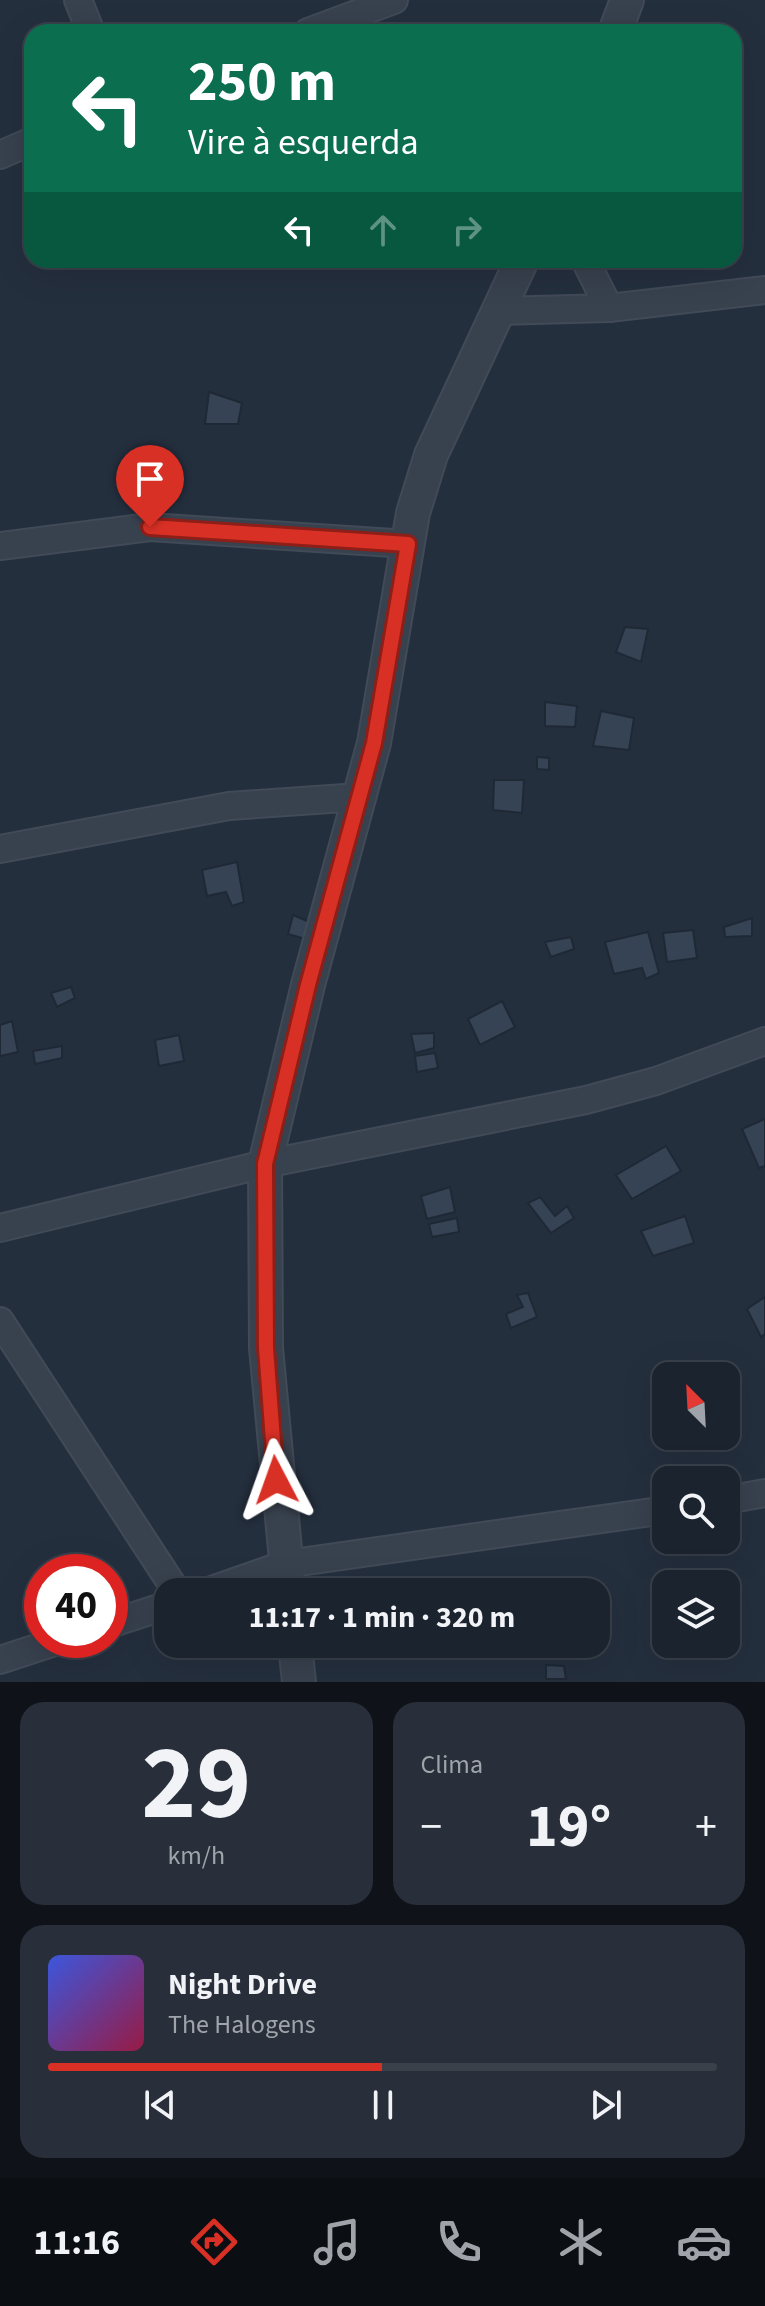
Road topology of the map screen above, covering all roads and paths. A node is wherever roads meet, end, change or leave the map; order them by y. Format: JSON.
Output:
{"nodes":[{"id":1,"x":78,"y":0,"type":"edge"},
{"id":2,"x":394,"y":0,"type":"edge"},
{"id":3,"x":627,"y":0,"type":"edge"},
{"id":4,"x":88,"y":24,"type":"edge"},
{"id":5,"x":330,"y":24,"type":"edge"},
{"id":6,"x":618,"y":24,"type":"edge"},
{"id":7,"x":24,"y":144,"type":"edge"},
{"id":8,"x":0,"y":155,"type":"edge"},
{"id":9,"x":518,"y":268,"type":"edge"},
{"id":10,"x":589,"y":268,"type":"edge"},
{"id":11,"x":765,"y":290,"type":"edge"},
{"id":12,"x":609,"y":308,"type":"junction"},
{"id":13,"x":496,"y":311,"type":"junction"},
{"id":14,"x":408,"y":544,"type":"junction"},
{"id":15,"x":0,"y":546,"type":"edge"},
{"id":16,"x":359,"y":797,"type":"junction"},
{"id":17,"x":0,"y":849,"type":"edge"},
{"id":18,"x":765,"y":1041,"type":"edge"},
{"id":19,"x":265,"y":1164,"type":"junction"},
{"id":20,"x":0,"y":1228,"type":"edge"},
{"id":21,"x":0,"y":1321,"type":"edge"},
{"id":22,"x":765,"y":1493,"type":"edge"},
{"id":23,"x":740,"y":1497,"type":"edge"},
{"id":24,"x":652,"y":1513,"type":"edge"},
{"id":25,"x":168,"y":1578,"type":"edge"},
{"id":26,"x":288,"y":1578,"type":"edge"},
{"id":27,"x":154,"y":1610,"type":"edge"},
{"id":28,"x":128,"y":1618,"type":"edge"},
{"id":29,"x":24,"y":1652,"type":"edge"},
{"id":30,"x":296,"y":1658,"type":"edge"},
{"id":31,"x":0,"y":1660,"type":"edge"},
{"id":32,"x":299,"y":1682,"type":"edge"}],
"edges":[{"from":1,"to":4,"type":"street"},
{"from":2,"to":5,"type":"street"},
{"from":3,"to":6,"type":"street"},
{"from":7,"to":8,"type":"street"},
{"from":9,"to":13,"type":"street"},
{"from":10,"to":12,"type":"street"},
{"from":11,"to":12,"type":"street"},
{"from":12,"to":13,"type":"street"},
{"from":13,"to":14,"type":"street"},
{"from":14,"to":15,"type":"street"},
{"from":14,"to":16,"type":"street"},
{"from":16,"to":17,"type":"street"},
{"from":16,"to":19,"type":"street"},
{"from":18,"to":19,"type":"street"},
{"from":19,"to":20,"type":"street"},
{"from":19,"to":26,"type":"street"},
{"from":21,"to":25,"type":"street"},
{"from":22,"to":23,"type":"street"},
{"from":24,"to":26,"type":"street"},
{"from":27,"to":28,"type":"street"},
{"from":29,"to":31,"type":"street"},
{"from":30,"to":32,"type":"street"}]}
